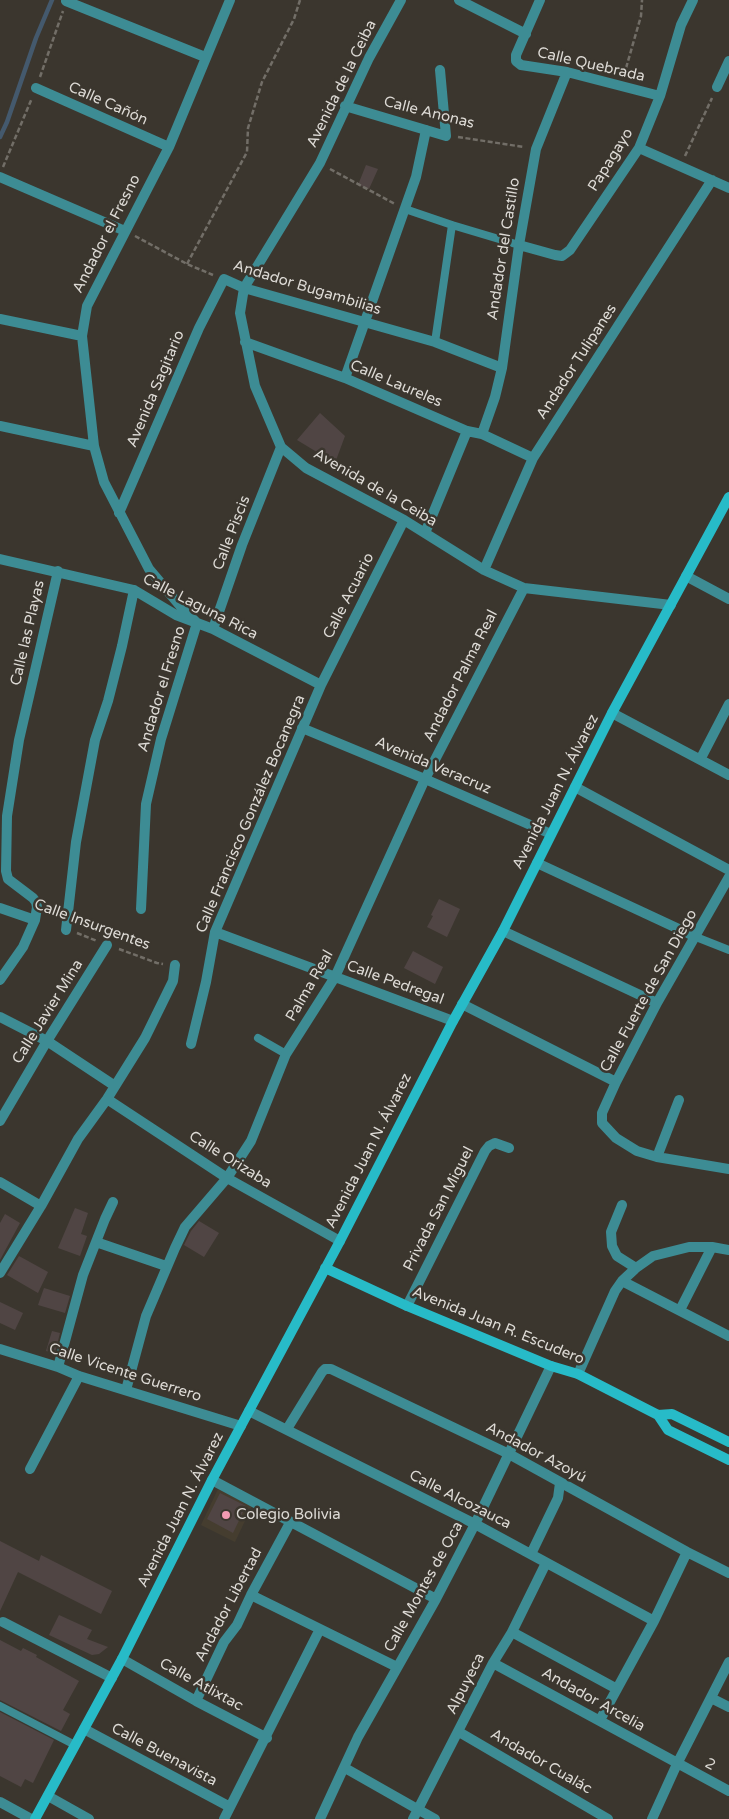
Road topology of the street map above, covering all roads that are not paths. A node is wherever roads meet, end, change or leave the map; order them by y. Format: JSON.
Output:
{"nodes":[{"id":1,"x":230,"y":0,"type":"edge"},
{"id":2,"x":401,"y":0,"type":"edge"},
{"id":3,"x":459,"y":0,"type":"edge"},
{"id":4,"x":540,"y":0,"type":"edge"},
{"id":5,"x":693,"y":0,"type":"edge"},
{"id":6,"x":66,"y":1,"type":"dead end"},
{"id":7,"x":526,"y":34,"type":"junction"},
{"id":8,"x":205,"y":57,"type":"junction"},
{"id":9,"x":729,"y":61,"type":"edge"},
{"id":10,"x":440,"y":70,"type":"dead end"},
{"id":11,"x":567,"y":72,"type":"junction"},
{"id":12,"x":717,"y":87,"type":"road end"},
{"id":13,"x":36,"y":88,"type":"dead end"},
{"id":14,"x":660,"y":96,"type":"junction"},
{"id":15,"x":345,"y":106,"type":"junction"},
{"id":16,"x":426,"y":130,"type":"junction"},
{"id":17,"x":168,"y":147,"type":"junction"},
{"id":18,"x":639,"y":148,"type":"junction"},
{"id":19,"x":0,"y":177,"type":"edge"},
{"id":20,"x":712,"y":180,"type":"junction"},
{"id":21,"x":729,"y":188,"type":"edge"},
{"id":22,"x":405,"y":209,"type":"junction"},
{"id":23,"x":452,"y":225,"type":"junction"},
{"id":24,"x":125,"y":230,"type":"junction"},
{"id":25,"x":519,"y":245,"type":"junction"},
{"id":26,"x":224,"y":279,"type":"joint"},
{"id":27,"x":244,"y":288,"type":"junction"},
{"id":28,"x":0,"y":319,"type":"edge"},
{"id":29,"x":365,"y":321,"type":"junction"},
{"id":30,"x":82,"y":336,"type":"junction"},
{"id":31,"x":245,"y":342,"type":"junction"},
{"id":32,"x":435,"y":342,"type":"junction"},
{"id":33,"x":502,"y":368,"type":"junction"},
{"id":34,"x":346,"y":378,"type":"junction"},
{"id":35,"x":0,"y":426,"type":"edge"},
{"id":36,"x":468,"y":431,"type":"junction"},
{"id":37,"x":482,"y":434,"type":"junction"},
{"id":38,"x":94,"y":446,"type":"junction"},
{"id":39,"x":281,"y":447,"type":"junction"},
{"id":40,"x":533,"y":458,"type":"junction"},
{"id":41,"x":728,"y":502,"type":"edge"},
{"id":42,"x":119,"y":513,"type":"junction"},
{"id":43,"x":404,"y":520,"type":"junction"},
{"id":44,"x":425,"y":533,"type":"junction"},
{"id":45,"x":0,"y":559,"type":"edge"},
{"id":46,"x":484,"y":570,"type":"junction"},
{"id":47,"x":58,"y":571,"type":"junction"},
{"id":48,"x":686,"y":576,"type":"junction"},
{"id":49,"x":524,"y":588,"type":"junction"},
{"id":50,"x":134,"y":590,"type":"junction"},
{"id":51,"x":729,"y":599,"type":"edge"},
{"id":52,"x":671,"y":605,"type":"junction"},
{"id":53,"x":197,"y":623,"type":"junction"},
{"id":54,"x":213,"y":630,"type":"junction"},
{"id":55,"x":321,"y":685,"type":"junction"},
{"id":56,"x":729,"y":704,"type":"edge"},
{"id":57,"x":612,"y":713,"type":"junction"},
{"id":58,"x":302,"y":728,"type":"junction"},
{"id":59,"x":701,"y":758,"type":"junction"},
{"id":60,"x":729,"y":775,"type":"edge"},
{"id":61,"x":425,"y":778,"type":"junction"},
{"id":62,"x":575,"y":787,"type":"junction"},
{"id":63,"x":552,"y":834,"type":"junction"},
{"id":64,"x":537,"y":862,"type":"junction"},
{"id":65,"x":729,"y":870,"type":"edge"},
{"id":66,"x":729,"y":878,"type":"edge"},
{"id":67,"x":0,"y":908,"type":"edge"},
{"id":68,"x":141,"y":909,"type":"dead end"},
{"id":69,"x":35,"y":920,"type":"junction"},
{"id":70,"x":66,"y":930,"type":"road end"},
{"id":71,"x":503,"y":931,"type":"junction"},
{"id":72,"x":214,"y":932,"type":"junction"},
{"id":73,"x":696,"y":937,"type":"junction"},
{"id":74,"x":108,"y":945,"type":"road end"},
{"id":75,"x":729,"y":950,"type":"edge"},
{"id":76,"x":176,"y":965,"type":"road end"},
{"id":77,"x":335,"y":977,"type":"junction"},
{"id":78,"x":0,"y":980,"type":"edge"},
{"id":79,"x":462,"y":1004,"type":"junction"},
{"id":80,"x":657,"y":1004,"type":"junction"},
{"id":81,"x":0,"y":1017,"type":"edge"},
{"id":82,"x":453,"y":1020,"type":"junction"},
{"id":83,"x":258,"y":1038,"type":"dead end"},
{"id":84,"x":47,"y":1041,"type":"junction"},
{"id":85,"x":191,"y":1044,"type":"dead end"},
{"id":86,"x":286,"y":1054,"type":"junction"},
{"id":87,"x":616,"y":1082,"type":"junction"},
{"id":88,"x":115,"y":1086,"type":"junction"},
{"id":89,"x":107,"y":1099,"type":"junction"},
{"id":90,"x":679,"y":1100,"type":"dead end"},
{"id":91,"x":0,"y":1121,"type":"edge"},
{"id":92,"x":509,"y":1148,"type":"dead end"},
{"id":93,"x":657,"y":1157,"type":"junction"},
{"id":94,"x":729,"y":1169,"type":"edge"},
{"id":95,"x":227,"y":1178,"type":"junction"},
{"id":96,"x":0,"y":1182,"type":"edge"},
{"id":97,"x":113,"y":1202,"type":"dead end"},
{"id":98,"x":622,"y":1205,"type":"dead end"},
{"id":99,"x":41,"y":1206,"type":"junction"},
{"id":100,"x":340,"y":1241,"type":"junction"},
{"id":101,"x":96,"y":1242,"type":"junction"},
{"id":102,"x":712,"y":1247,"type":"junction"},
{"id":103,"x":729,"y":1250,"type":"edge"},
{"id":104,"x":166,"y":1266,"type":"junction"},
{"id":105,"x":325,"y":1268,"type":"junction"},
{"id":106,"x":636,"y":1268,"type":"junction"},
{"id":107,"x":0,"y":1273,"type":"edge"},
{"id":108,"x":622,"y":1281,"type":"junction"},
{"id":109,"x":407,"y":1306,"type":"junction"},
{"id":110,"x":680,"y":1310,"type":"junction"},
{"id":111,"x":729,"y":1336,"type":"edge"},
{"id":112,"x":0,"y":1348,"type":"edge"},
{"id":113,"x":551,"y":1366,"type":"junction"},
{"id":114,"x":58,"y":1367,"type":"junction"},
{"id":115,"x":578,"y":1374,"type":"junction"},
{"id":116,"x":79,"y":1376,"type":"junction"},
{"id":117,"x":126,"y":1390,"type":"junction"},
{"id":118,"x":250,"y":1411,"type":"junction"},
{"id":119,"x":658,"y":1415,"type":"junction"},
{"id":120,"x":241,"y":1426,"type":"junction"},
{"id":121,"x":288,"y":1429,"type":"junction"},
{"id":122,"x":729,"y":1442,"type":"edge"},
{"id":123,"x":510,"y":1454,"type":"junction"},
{"id":124,"x":729,"y":1460,"type":"edge"},
{"id":125,"x":30,"y":1469,"type":"dead end"},
{"id":126,"x":212,"y":1480,"type":"junction"},
{"id":127,"x":560,"y":1483,"type":"junction"},
{"id":128,"x":290,"y":1523,"type":"junction"},
{"id":129,"x":475,"y":1524,"type":"junction"},
{"id":130,"x":687,"y":1552,"type":"junction"},
{"id":131,"x":531,"y":1554,"type":"junction"},
{"id":132,"x":546,"y":1562,"type":"junction"},
{"id":133,"x":729,"y":1573,"type":"edge"},
{"id":134,"x":251,"y":1595,"type":"junction"},
{"id":135,"x":436,"y":1599,"type":"junction"},
{"id":136,"x":654,"y":1621,"type":"junction"},
{"id":137,"x":3,"y":1622,"type":"dead end"},
{"id":138,"x":320,"y":1629,"type":"junction"},
{"id":139,"x":512,"y":1632,"type":"junction"},
{"id":140,"x":122,"y":1659,"type":"junction"},
{"id":141,"x":729,"y":1662,"type":"edge"},
{"id":142,"x":493,"y":1663,"type":"junction"},
{"id":143,"x":397,"y":1667,"type":"junction"},
{"id":144,"x":112,"y":1678,"type":"junction"},
{"id":145,"x":617,"y":1689,"type":"junction"},
{"id":146,"x":711,"y":1698,"type":"junction"},
{"id":147,"x":196,"y":1701,"type":"junction"},
{"id":148,"x":0,"y":1706,"type":"edge"},
{"id":149,"x":729,"y":1707,"type":"edge"},
{"id":150,"x":600,"y":1720,"type":"junction"},
{"id":151,"x":84,"y":1729,"type":"junction"},
{"id":152,"x":459,"y":1732,"type":"junction"},
{"id":153,"x":266,"y":1738,"type":"junction"},
{"id":154,"x":75,"y":1745,"type":"junction"},
{"id":155,"x":677,"y":1764,"type":"junction"},
{"id":156,"x":345,"y":1768,"type":"junction"},
{"id":157,"x":729,"y":1791,"type":"edge"},
{"id":158,"x":48,"y":1796,"type":"junction"},
{"id":159,"x":0,"y":1802,"type":"edge"},
{"id":160,"x":230,"y":1807,"type":"junction"},
{"id":161,"x":415,"y":1814,"type":"edge"},
{"id":162,"x":31,"y":1819,"type":"edge"},
{"id":163,"x":35,"y":1819,"type":"edge"},
{"id":164,"x":88,"y":1819,"type":"edge"},
{"id":165,"x":224,"y":1819,"type":"edge"},
{"id":166,"x":320,"y":1819,"type":"edge"},
{"id":167,"x":435,"y":1819,"type":"edge"},
{"id":168,"x":608,"y":1819,"type":"edge"},
{"id":169,"x":652,"y":1819,"type":"edge"}],
"edges":[{"from":1,"to":8,"type":"street","name":"Andador el Fresno"},
{"from":2,"to":15,"type":"street","name":"Avenida de la Ceiba"},
{"from":3,"to":7,"type":"street"},
{"from":4,"to":7,"type":"street"},
{"from":5,"to":14,"type":"street","name":"Papagayo"},
{"from":6,"to":8,"type":"street"},
{"from":7,"to":11,"type":"street","name":"Calle Quebrada"},
{"from":8,"to":17,"type":"street","name":"Andador el Fresno"},
{"from":9,"to":12,"type":"street"},
{"from":10,"to":16,"type":"street","name":"Calle Anonas"},
{"from":11,"to":14,"type":"street","name":"Calle Quebrada"},
{"from":11,"to":25,"type":"street","name":"Andador del Castillo"},
{"from":13,"to":17,"type":"street","name":"Calle Cañón"},
{"from":14,"to":18,"type":"street","name":"Papagayo"},
{"from":15,"to":16,"type":"street","name":"Calle Anonas"},
{"from":15,"to":27,"type":"street","name":"Avenida de la Ceiba"},
{"from":16,"to":22,"type":"street"},
{"from":17,"to":24,"type":"street","name":"Andador el Fresno"},
{"from":18,"to":20,"type":"street"},
{"from":18,"to":25,"type":"street","name":"Papagayo"},
{"from":19,"to":24,"type":"street"},
{"from":20,"to":21,"type":"street"},
{"from":20,"to":40,"type":"street","name":"Andador Tulipanes"},
{"from":22,"to":23,"type":"lane"},
{"from":22,"to":29,"type":"street"},
{"from":23,"to":25,"type":"lane"},
{"from":23,"to":32,"type":"lane"},
{"from":24,"to":30,"type":"street","name":"Andador el Fresno"},
{"from":25,"to":33,"type":"street","name":"Andador del Castillo"},
{"from":26,"to":27,"type":"street","name":"Andador Bugambilias"},
{"from":26,"to":42,"type":"street","name":"Avenida Sagitario"},
{"from":27,"to":29,"type":"street","name":"Andador Bugambilias"},
{"from":27,"to":31,"type":"street","name":"Avenida de la Ceiba"},
{"from":28,"to":30,"type":"street"},
{"from":29,"to":32,"type":"street","name":"Andador Bugambilias"},
{"from":29,"to":34,"type":"street"},
{"from":30,"to":38,"type":"street","name":"Andador el Fresno"},
{"from":31,"to":34,"type":"street","name":"Calle Laureles"},
{"from":31,"to":39,"type":"street","name":"Avenida de la Ceiba"},
{"from":32,"to":33,"type":"street","name":"Andador Bugambilias"},
{"from":33,"to":37,"type":"street","name":"Andador del Castillo"},
{"from":34,"to":36,"type":"street","name":"Calle Laureles"},
{"from":35,"to":38,"type":"street"},
{"from":36,"to":37,"type":"street","name":"Calle Laureles"},
{"from":36,"to":44,"type":"street"},
{"from":37,"to":40,"type":"street","name":"Calle Laureles"},
{"from":38,"to":42,"type":"street","name":"Andador el Fresno"},
{"from":39,"to":43,"type":"street","name":"Avenida de la Ceiba"},
{"from":39,"to":54,"type":"street","name":"Calle Piscis"},
{"from":40,"to":46,"type":"street","name":"Andador Tulipanes"},
{"from":41,"to":48,"type":"main road","name":"Avenida Juan N. Álvarez"},
{"from":42,"to":53,"type":"street","name":"Andador el Fresno"},
{"from":43,"to":44,"type":"street","name":"Avenida de la Ceiba"},
{"from":43,"to":55,"type":"street","name":"Calle Acuario"},
{"from":44,"to":46,"type":"street","name":"Avenida de la Ceiba"},
{"from":45,"to":47,"type":"street","name":"Calle Laguna Rica"},
{"from":46,"to":49,"type":"street","name":"Avenida de la Ceiba"},
{"from":47,"to":50,"type":"street","name":"Calle Laguna Rica"},
{"from":47,"to":69,"type":"street","name":"Calle las Playas"},
{"from":48,"to":51,"type":"street"},
{"from":48,"to":52,"type":"main road","name":"Avenida Juan N. Álvarez"},
{"from":49,"to":52,"type":"street","name":"Avenida de la Ceiba"},
{"from":49,"to":61,"type":"street","name":"Andador Palma Real"},
{"from":50,"to":53,"type":"street","name":"Calle Laguna Rica"},
{"from":50,"to":70,"type":"street"},
{"from":52,"to":57,"type":"main road","name":"Avenida Juan N. Álvarez"},
{"from":53,"to":54,"type":"street","name":"Calle Laguna Rica"},
{"from":53,"to":68,"type":"street","name":"Andador el Fresno"},
{"from":54,"to":55,"type":"street","name":"Calle Laguna Rica"},
{"from":55,"to":58,"type":"street","name":"Calle Francisco González Bocanegra"},
{"from":56,"to":59,"type":"street"},
{"from":57,"to":59,"type":"street"},
{"from":57,"to":62,"type":"main road","name":"Avenida Juan N. Álvarez"},
{"from":58,"to":61,"type":"street","name":"Avenida Veracruz"},
{"from":58,"to":72,"type":"street","name":"Calle Francisco González Bocanegra"},
{"from":59,"to":60,"type":"street"},
{"from":61,"to":63,"type":"street","name":"Avenida Veracruz"},
{"from":61,"to":77,"type":"street","name":"Palma Real"},
{"from":62,"to":63,"type":"main road","name":"Avenida Juan N. Álvarez"},
{"from":62,"to":65,"type":"street"},
{"from":63,"to":64,"type":"main road","name":"Avenida Juan N. Álvarez"},
{"from":64,"to":71,"type":"main road","name":"Avenida Juan N. Álvarez"},
{"from":64,"to":73,"type":"street"},
{"from":66,"to":73,"type":"street","name":"Calle Fuerte de San Diego"},
{"from":67,"to":69,"type":"street","name":"Calle Insurgentes"},
{"from":69,"to":78,"type":"street"},
{"from":71,"to":79,"type":"main road","name":"Avenida Juan N. Álvarez"},
{"from":71,"to":80,"type":"street"},
{"from":72,"to":77,"type":"street","name":"Calle Pedregal"},
{"from":72,"to":85,"type":"street","name":"Calle Francisco González Bocanegra"},
{"from":73,"to":75,"type":"lane"},
{"from":73,"to":80,"type":"street","name":"Calle Fuerte de San Diego"},
{"from":74,"to":84,"type":"street","name":"Calle Javier Mina"},
{"from":76,"to":88,"type":"street"},
{"from":77,"to":82,"type":"street","name":"Calle Pedregal"},
{"from":77,"to":86,"type":"street","name":"Palma Real"},
{"from":79,"to":82,"type":"main road","name":"Avenida Juan N. Álvarez"},
{"from":79,"to":87,"type":"street"},
{"from":80,"to":87,"type":"street","name":"Calle Fuerte de San Diego"},
{"from":81,"to":84,"type":"street"},
{"from":82,"to":100,"type":"main road","name":"Avenida Juan N. Álvarez"},
{"from":83,"to":86,"type":"lane"},
{"from":84,"to":88,"type":"street"},
{"from":84,"to":91,"type":"street","name":"Calle Javier Mina"},
{"from":86,"to":95,"type":"street","name":"Palma Real"},
{"from":87,"to":93,"type":"street","name":"Calle Fuerte de San Diego"},
{"from":88,"to":89,"type":"street"},
{"from":89,"to":95,"type":"street","name":"Calle Orizaba"},
{"from":89,"to":99,"type":"street"},
{"from":90,"to":93,"type":"street"},
{"from":92,"to":109,"type":"street","name":"Privada San Miguel"},
{"from":93,"to":94,"type":"street"},
{"from":95,"to":100,"type":"street","name":"Calle Orizaba"},
{"from":95,"to":104,"type":"street","name":"Palma Real"},
{"from":96,"to":99,"type":"street"},
{"from":97,"to":101,"type":"street"},
{"from":98,"to":106,"type":"street"},
{"from":99,"to":107,"type":"street"},
{"from":100,"to":105,"type":"main road","name":"Avenida Juan N. Álvarez"},
{"from":101,"to":104,"type":"street"},
{"from":101,"to":114,"type":"street"},
{"from":102,"to":103,"type":"street"},
{"from":102,"to":106,"type":"street"},
{"from":102,"to":110,"type":"street"},
{"from":104,"to":117,"type":"street","name":"Palma Real"},
{"from":105,"to":109,"type":"main road","name":"Avenida Juan R. Escudero"},
{"from":105,"to":118,"type":"main road","name":"Avenida Juan N. Álvarez"},
{"from":106,"to":108,"type":"street"},
{"from":108,"to":110,"type":"street"},
{"from":108,"to":115,"type":"street"},
{"from":109,"to":113,"type":"main road","name":"Avenida Juan R. Escudero"},
{"from":110,"to":111,"type":"street"},
{"from":112,"to":114,"type":"street","name":"Calle Vicente Guerrero"},
{"from":113,"to":115,"type":"main road","name":"Avenida Juan R. Escudero"},
{"from":113,"to":123,"type":"street","name":"Calle Montes de Oca"},
{"from":114,"to":116,"type":"street","name":"Calle Vicente Guerrero"},
{"from":115,"to":119,"type":"main road","name":"Avenida Juan R. Escudero"},
{"from":116,"to":117,"type":"street","name":"Calle Vicente Guerrero"},
{"from":116,"to":125,"type":"street"},
{"from":117,"to":120,"type":"street","name":"Calle Vicente Guerrero"},
{"from":118,"to":120,"type":"main road","name":"Avenida Juan N. Álvarez"},
{"from":118,"to":121,"type":"street","name":"Calle Alcozauca"},
{"from":119,"to":122,"type":"main road","name":"Avenida Juan R. Escudero"},
{"from":119,"to":124,"type":"main road","name":"Avenida Juan R. Escudero"},
{"from":120,"to":126,"type":"main road","name":"Avenida Juan N. Álvarez"},
{"from":121,"to":123,"type":"street","name":"Andador Azoyú"},
{"from":121,"to":129,"type":"street","name":"Calle Alcozauca"},
{"from":123,"to":127,"type":"street","name":"Andador Azoyú"},
{"from":123,"to":129,"type":"street","name":"Calle Montes de Oca"},
{"from":126,"to":128,"type":"street"},
{"from":126,"to":140,"type":"main road","name":"Avenida Juan N. Álvarez"},
{"from":127,"to":130,"type":"street","name":"Andador Azoyú"},
{"from":127,"to":131,"type":"street"},
{"from":128,"to":134,"type":"street","name":"Andador Libertad"},
{"from":128,"to":135,"type":"street"},
{"from":129,"to":131,"type":"street","name":"Calle Alcozauca"},
{"from":129,"to":135,"type":"street","name":"Calle Montes de Oca"},
{"from":130,"to":133,"type":"street","name":"Andador Azoyú"},
{"from":130,"to":136,"type":"street"},
{"from":131,"to":132,"type":"street","name":"Calle Alcozauca"},
{"from":132,"to":136,"type":"street","name":"Calle Alcozauca"},
{"from":132,"to":139,"type":"street","name":"Alpuyeca"},
{"from":134,"to":138,"type":"street"},
{"from":134,"to":147,"type":"street","name":"Andador Libertad"},
{"from":135,"to":143,"type":"street","name":"Calle Montes de Oca"},
{"from":136,"to":145,"type":"street"},
{"from":137,"to":144,"type":"street"},
{"from":138,"to":143,"type":"street"},
{"from":138,"to":153,"type":"street"},
{"from":139,"to":142,"type":"street","name":"Alpuyeca"},
{"from":139,"to":145,"type":"street"},
{"from":140,"to":144,"type":"main road","name":"Avenida Juan N. Álvarez"},
{"from":140,"to":147,"type":"street","name":"Calle Atlixtac"},
{"from":141,"to":146,"type":"street"},
{"from":142,"to":150,"type":"street","name":"Andador Arcelia"},
{"from":142,"to":152,"type":"street","name":"Alpuyeca"},
{"from":143,"to":156,"type":"street","name":"Calle Montes de Oca"},
{"from":144,"to":151,"type":"main road","name":"Avenida Juan N. Álvarez"},
{"from":145,"to":150,"type":"street"},
{"from":146,"to":149,"type":"street"},
{"from":146,"to":155,"type":"street"},
{"from":147,"to":153,"type":"street","name":"Calle Atlixtac"},
{"from":148,"to":154,"type":"lane"},
{"from":150,"to":155,"type":"street","name":"Andador Arcelia"},
{"from":151,"to":154,"type":"main road","name":"Avenida Juan N. Álvarez"},
{"from":151,"to":160,"type":"street","name":"Calle Buenavista"},
{"from":152,"to":161,"type":"street","name":"Alpuyeca"},
{"from":152,"to":168,"type":"street","name":"Andador Cualác"},
{"from":153,"to":160,"type":"street"},
{"from":154,"to":158,"type":"main road","name":"Avenida Juan N. Álvarez"},
{"from":155,"to":157,"type":"street","name":"2"},
{"from":155,"to":169,"type":"street"},
{"from":156,"to":161,"type":"street"},
{"from":156,"to":166,"type":"street","name":"Calle Montes de Oca"},
{"from":158,"to":163,"type":"main road","name":"Avenida Juan N. Álvarez"},
{"from":158,"to":164,"type":"street"},
{"from":159,"to":162,"type":"street"},
{"from":160,"to":165,"type":"street"},
{"from":161,"to":167,"type":"street"}]}
